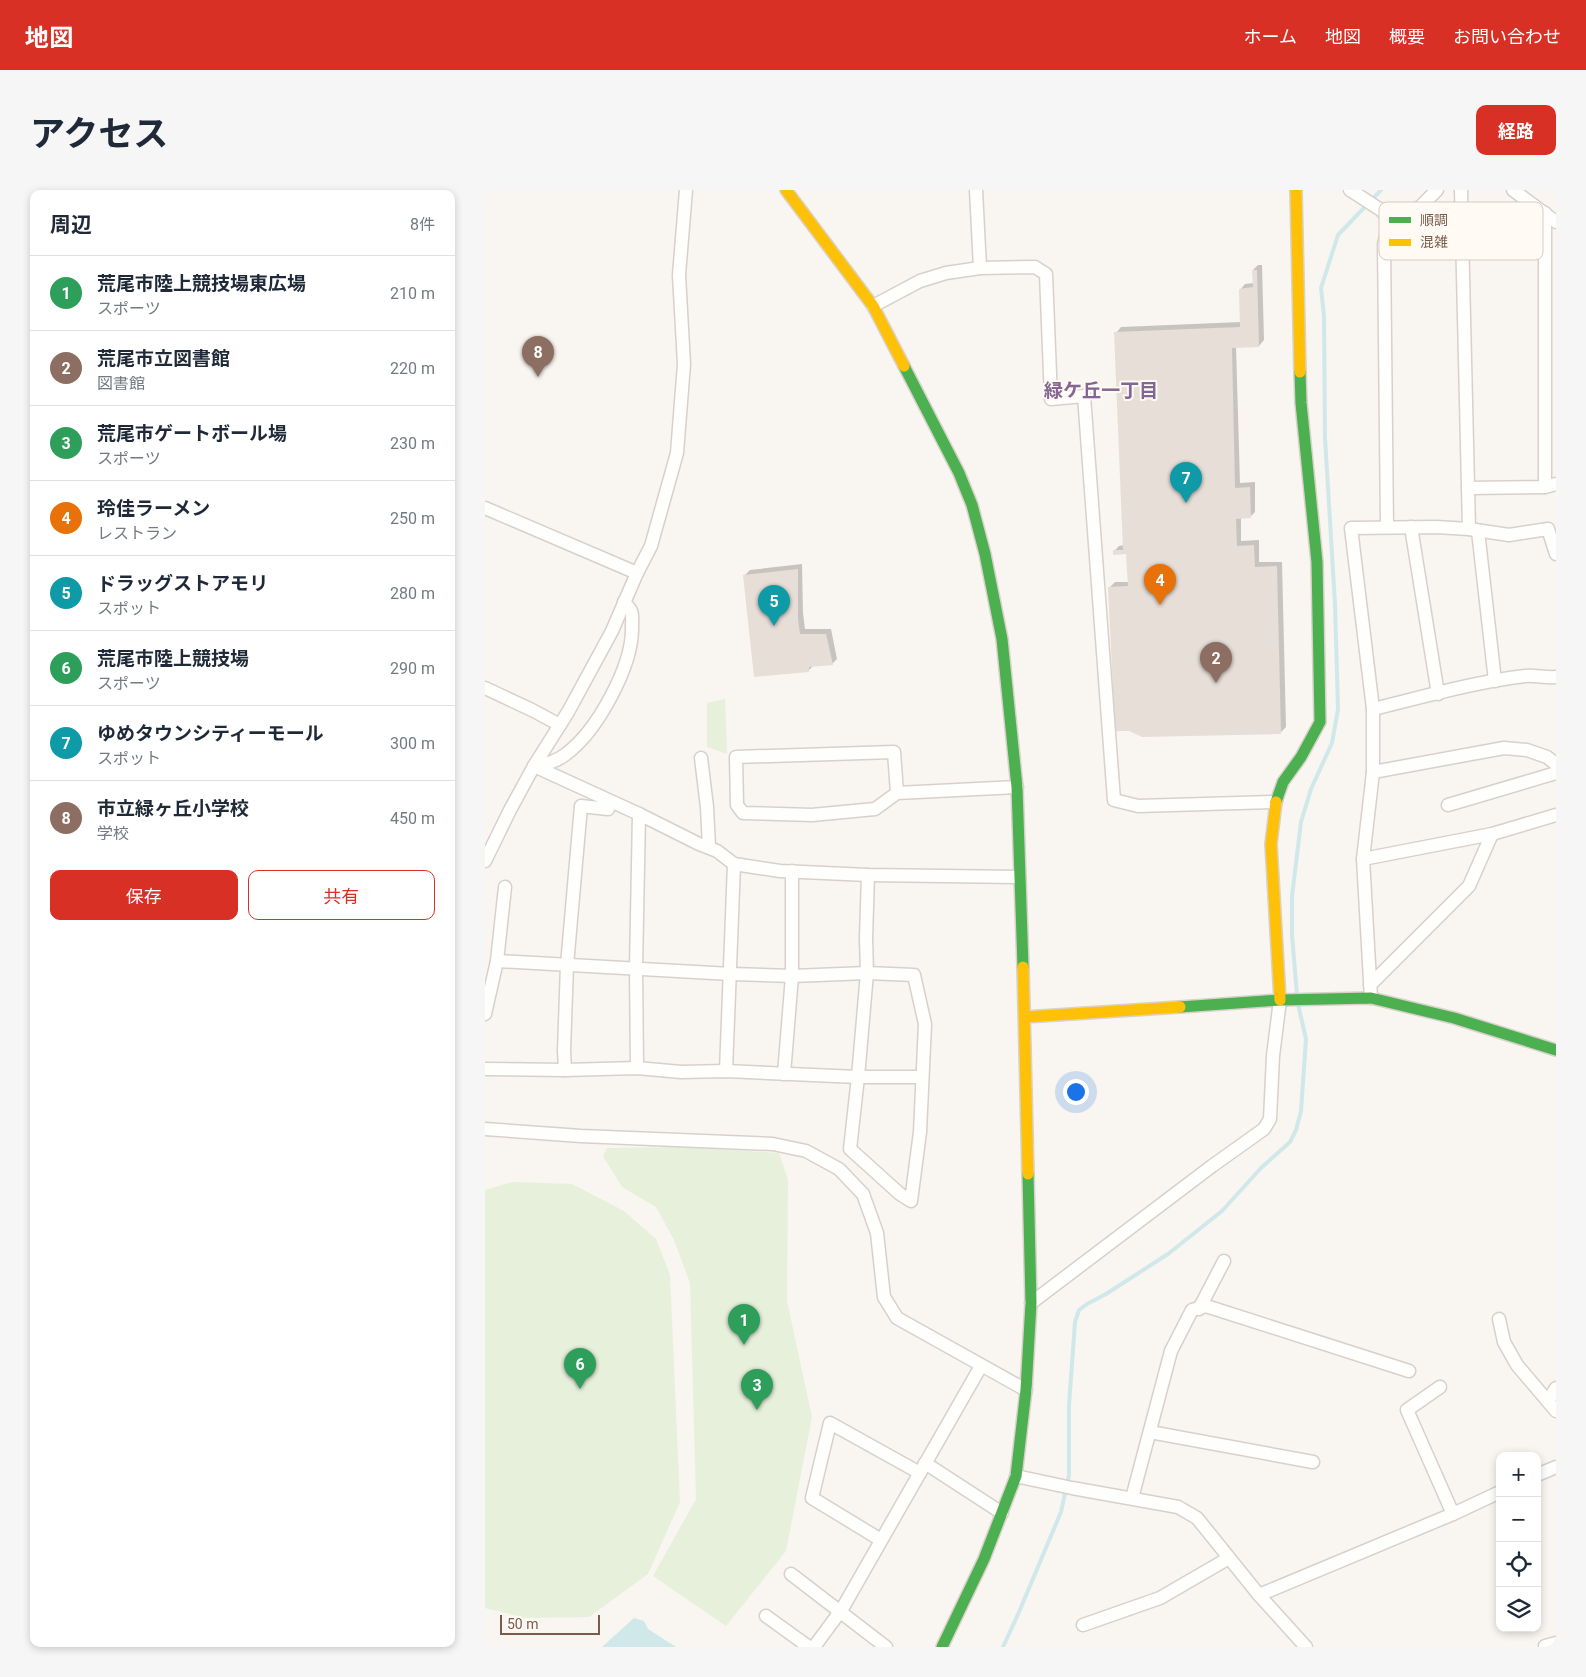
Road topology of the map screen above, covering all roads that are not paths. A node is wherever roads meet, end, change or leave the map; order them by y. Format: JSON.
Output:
{"nodes":[{"id":1,"x":686,"y":190,"type":"edge"},
{"id":2,"x":786,"y":190,"type":"edge"},
{"id":3,"x":975,"y":190,"type":"edge"},
{"id":4,"x":1296,"y":190,"type":"edge"},
{"id":5,"x":1437,"y":190,"type":"edge"},
{"id":6,"x":1513,"y":190,"type":"edge"},
{"id":7,"x":1352,"y":192,"type":"edge"},
{"id":8,"x":1425,"y":202,"type":"edge"},
{"id":9,"x":1530,"y":202,"type":"edge"},
{"id":10,"x":1379,"y":209,"type":"edge"},
{"id":11,"x":1545,"y":213,"type":"joint"},
{"id":12,"x":1556,"y":222,"type":"edge"},
{"id":13,"x":1384,"y":260,"type":"edge"},
{"id":14,"x":1463,"y":260,"type":"edge"},
{"id":15,"x":979,"y":268,"type":"junction"},
{"id":16,"x":873,"y":306,"type":"junction"},
{"id":17,"x":1551,"y":485,"type":"edge"},
{"id":18,"x":1468,"y":488,"type":"junction"},
{"id":19,"x":485,"y":508,"type":"edge"},
{"id":20,"x":1387,"y":527,"type":"junction"},
{"id":21,"x":1411,"y":527,"type":"junction"},
{"id":22,"x":1552,"y":528,"type":"edge"},
{"id":23,"x":1474,"y":530,"type":"junction"},
{"id":24,"x":1556,"y":554,"type":"edge"},
{"id":25,"x":637,"y":573,"type":"junction"},
{"id":26,"x":624,"y":602,"type":"junction"},
{"id":27,"x":1556,"y":677,"type":"edge"},
{"id":28,"x":1495,"y":680,"type":"junction"},
{"id":29,"x":485,"y":688,"type":"edge"},
{"id":30,"x":1438,"y":694,"type":"junction"},
{"id":31,"x":1373,"y":709,"type":"junction"},
{"id":32,"x":559,"y":725,"type":"junction"},
{"id":33,"x":701,"y":758,"type":"dead end"},
{"id":34,"x":1556,"y":764,"type":"edge"},
{"id":35,"x":534,"y":766,"type":"junction"},
{"id":36,"x":1373,"y":772,"type":"junction"},
{"id":37,"x":1556,"y":774,"type":"edge"},
{"id":38,"x":1017,"y":787,"type":"junction"},
{"id":39,"x":897,"y":793,"type":"junction"},
{"id":40,"x":610,"y":801,"type":"junction"},
{"id":41,"x":1276,"y":802,"type":"junction"},
{"id":42,"x":1448,"y":805,"type":"dead end"},
{"id":43,"x":639,"y":814,"type":"junction"},
{"id":44,"x":1556,"y":815,"type":"edge"},
{"id":45,"x":1492,"y":834,"type":"junction"},
{"id":46,"x":709,"y":847,"type":"junction"},
{"id":47,"x":1363,"y":859,"type":"junction"},
{"id":48,"x":485,"y":861,"type":"edge"},
{"id":49,"x":734,"y":864,"type":"junction"},
{"id":50,"x":792,"y":871,"type":"junction"},
{"id":51,"x":868,"y":875,"type":"junction"},
{"id":52,"x":1019,"y":877,"type":"junction"},
{"id":53,"x":505,"y":888,"type":"dead end"},
{"id":54,"x":497,"y":962,"type":"junction"},
{"id":55,"x":567,"y":965,"type":"junction"},
{"id":56,"x":636,"y":968,"type":"junction"},
{"id":57,"x":867,"y":973,"type":"junction"},
{"id":58,"x":731,"y":974,"type":"junction"},
{"id":59,"x":792,"y":976,"type":"junction"},
{"id":60,"x":1370,"y":992,"type":"junction"},
{"id":61,"x":1283,"y":1000,"type":"junction"},
{"id":62,"x":485,"y":1014,"type":"edge"},
{"id":63,"x":1025,"y":1017,"type":"junction"},
{"id":64,"x":1556,"y":1050,"type":"edge"},
{"id":65,"x":637,"y":1068,"type":"junction"},
{"id":66,"x":485,"y":1069,"type":"edge"},
{"id":67,"x":565,"y":1070,"type":"junction"},
{"id":68,"x":726,"y":1071,"type":"junction"},
{"id":69,"x":784,"y":1074,"type":"junction"},
{"id":70,"x":858,"y":1077,"type":"junction"},
{"id":71,"x":922,"y":1077,"type":"junction"},
{"id":72,"x":485,"y":1129,"type":"edge"},
{"id":73,"x":1224,"y":1261,"type":"dead end"},
{"id":74,"x":1031,"y":1303,"type":"junction"},
{"id":75,"x":1199,"y":1308,"type":"junction"},
{"id":76,"x":1499,"y":1319,"type":"dead end"},
{"id":77,"x":981,"y":1366,"type":"junction"},
{"id":78,"x":1409,"y":1371,"type":"dead end"},
{"id":79,"x":1440,"y":1388,"type":"dead end"},
{"id":80,"x":1556,"y":1388,"type":"edge"},
{"id":81,"x":1026,"y":1390,"type":"junction"},
{"id":82,"x":1552,"y":1406,"type":"edge"},
{"id":83,"x":1150,"y":1432,"type":"junction"},
{"id":84,"x":1313,"y":1462,"type":"dead end"},
{"id":85,"x":1556,"y":1467,"type":"edge"},
{"id":86,"x":922,"y":1468,"type":"junction"},
{"id":87,"x":1541,"y":1473,"type":"edge"},
{"id":88,"x":1016,"y":1476,"type":"junction"},
{"id":89,"x":1496,"y":1494,"type":"edge"},
{"id":90,"x":1132,"y":1498,"type":"junction"},
{"id":91,"x":1002,"y":1513,"type":"junction"},
{"id":92,"x":1453,"y":1514,"type":"junction"},
{"id":93,"x":881,"y":1540,"type":"junction"},
{"id":94,"x":1229,"y":1558,"type":"junction"},
{"id":95,"x":791,"y":1574,"type":"dead end"},
{"id":96,"x":1259,"y":1595,"type":"junction"},
{"id":97,"x":840,"y":1612,"type":"junction"},
{"id":98,"x":766,"y":1616,"type":"dead end"},
{"id":99,"x":1083,"y":1626,"type":"dead end"},
{"id":100,"x":1556,"y":1643,"type":"edge"},
{"id":101,"x":809,"y":1647,"type":"edge"},
{"id":102,"x":814,"y":1647,"type":"edge"},
{"id":103,"x":885,"y":1647,"type":"edge"},
{"id":104,"x":942,"y":1647,"type":"edge"},
{"id":105,"x":1306,"y":1647,"type":"edge"},
{"id":106,"x":1544,"y":1647,"type":"edge"}],
"edges":[{"from":1,"to":25,"type":"street"},
{"from":2,"to":16,"type":"street"},
{"from":3,"to":15,"type":"street"},
{"from":4,"to":41,"type":"street"},
{"from":5,"to":8,"type":"street"},
{"from":6,"to":9,"type":"street"},
{"from":7,"to":10,"type":"street"},
{"from":11,"to":12,"type":"street"},
{"from":11,"to":17,"type":"street"},
{"from":13,"to":20,"type":"street"},
{"from":14,"to":18,"type":"street"},
{"from":15,"to":16,"type":"street"},
{"from":15,"to":41,"type":"street"},
{"from":16,"to":38,"type":"street"},
{"from":17,"to":18,"type":"street"},
{"from":18,"to":23,"type":"street"},
{"from":19,"to":25,"type":"street"},
{"from":20,"to":21,"type":"street"},
{"from":20,"to":31,"type":"street"},
{"from":21,"to":23,"type":"street"},
{"from":21,"to":30,"type":"street"},
{"from":22,"to":23,"type":"street"},
{"from":22,"to":24,"type":"street"},
{"from":23,"to":28,"type":"street"},
{"from":25,"to":26,"type":"street"},
{"from":26,"to":32,"type":"street"},
{"from":26,"to":35,"type":"street"},
{"from":27,"to":28,"type":"street"},
{"from":28,"to":30,"type":"street"},
{"from":29,"to":32,"type":"street"},
{"from":30,"to":31,"type":"street"},
{"from":31,"to":36,"type":"street"},
{"from":32,"to":35,"type":"street"},
{"from":33,"to":46,"type":"street"},
{"from":34,"to":36,"type":"street"},
{"from":35,"to":40,"type":"street"},
{"from":35,"to":48,"type":"street"},
{"from":36,"to":47,"type":"street"},
{"from":37,"to":42,"type":"street"},
{"from":38,"to":39,"type":"street"},
{"from":38,"to":52,"type":"street"},
{"from":39,"to":39,"type":"street"},
{"from":40,"to":43,"type":"street"},
{"from":40,"to":55,"type":"street"},
{"from":41,"to":61,"type":"street"},
{"from":43,"to":46,"type":"street"},
{"from":43,"to":56,"type":"street"},
{"from":44,"to":45,"type":"street"},
{"from":45,"to":47,"type":"street"},
{"from":45,"to":60,"type":"street"},
{"from":46,"to":49,"type":"street"},
{"from":47,"to":60,"type":"street"},
{"from":49,"to":50,"type":"street"},
{"from":49,"to":58,"type":"street"},
{"from":50,"to":51,"type":"street"},
{"from":50,"to":59,"type":"street"},
{"from":51,"to":52,"type":"street"},
{"from":51,"to":57,"type":"street"},
{"from":52,"to":63,"type":"street"},
{"from":53,"to":54,"type":"street"},
{"from":54,"to":55,"type":"street"},
{"from":54,"to":62,"type":"street"},
{"from":55,"to":56,"type":"street"},
{"from":55,"to":67,"type":"street"},
{"from":56,"to":58,"type":"street"},
{"from":56,"to":65,"type":"street"},
{"from":57,"to":59,"type":"street"},
{"from":57,"to":70,"type":"street"},
{"from":57,"to":71,"type":"street"},
{"from":58,"to":59,"type":"street"},
{"from":58,"to":68,"type":"street"},
{"from":59,"to":69,"type":"street"},
{"from":60,"to":61,"type":"street"},
{"from":60,"to":64,"type":"street"},
{"from":61,"to":63,"type":"street"},
{"from":61,"to":74,"type":"street"},
{"from":63,"to":74,"type":"street"},
{"from":65,"to":67,"type":"street"},
{"from":65,"to":68,"type":"street"},
{"from":66,"to":67,"type":"street"},
{"from":68,"to":69,"type":"street"},
{"from":69,"to":70,"type":"street"},
{"from":70,"to":71,"type":"street"},
{"from":70,"to":71,"type":"street"},
{"from":72,"to":77,"type":"street"},
{"from":73,"to":75,"type":"street"},
{"from":74,"to":81,"type":"street"},
{"from":75,"to":78,"type":"street"},
{"from":75,"to":83,"type":"street"},
{"from":76,"to":82,"type":"street"},
{"from":77,"to":81,"type":"street"},
{"from":77,"to":86,"type":"street"},
{"from":79,"to":92,"type":"street"},
{"from":80,"to":82,"type":"street"},
{"from":81,"to":88,"type":"street"},
{"from":83,"to":84,"type":"street"},
{"from":83,"to":90,"type":"street"},
{"from":85,"to":87,"type":"street"},
{"from":86,"to":91,"type":"street"},
{"from":86,"to":93,"type":"street"},
{"from":86,"to":93,"type":"street"},
{"from":88,"to":90,"type":"street"},
{"from":88,"to":91,"type":"street"},
{"from":89,"to":92,"type":"street"},
{"from":90,"to":94,"type":"street"},
{"from":91,"to":104,"type":"street"},
{"from":92,"to":96,"type":"street"},
{"from":93,"to":97,"type":"street"},
{"from":94,"to":96,"type":"street"},
{"from":94,"to":99,"type":"street"},
{"from":95,"to":97,"type":"street"},
{"from":96,"to":105,"type":"street"},
{"from":97,"to":102,"type":"street"},
{"from":97,"to":103,"type":"street"},
{"from":98,"to":101,"type":"street"},
{"from":100,"to":106,"type":"street"}]}
